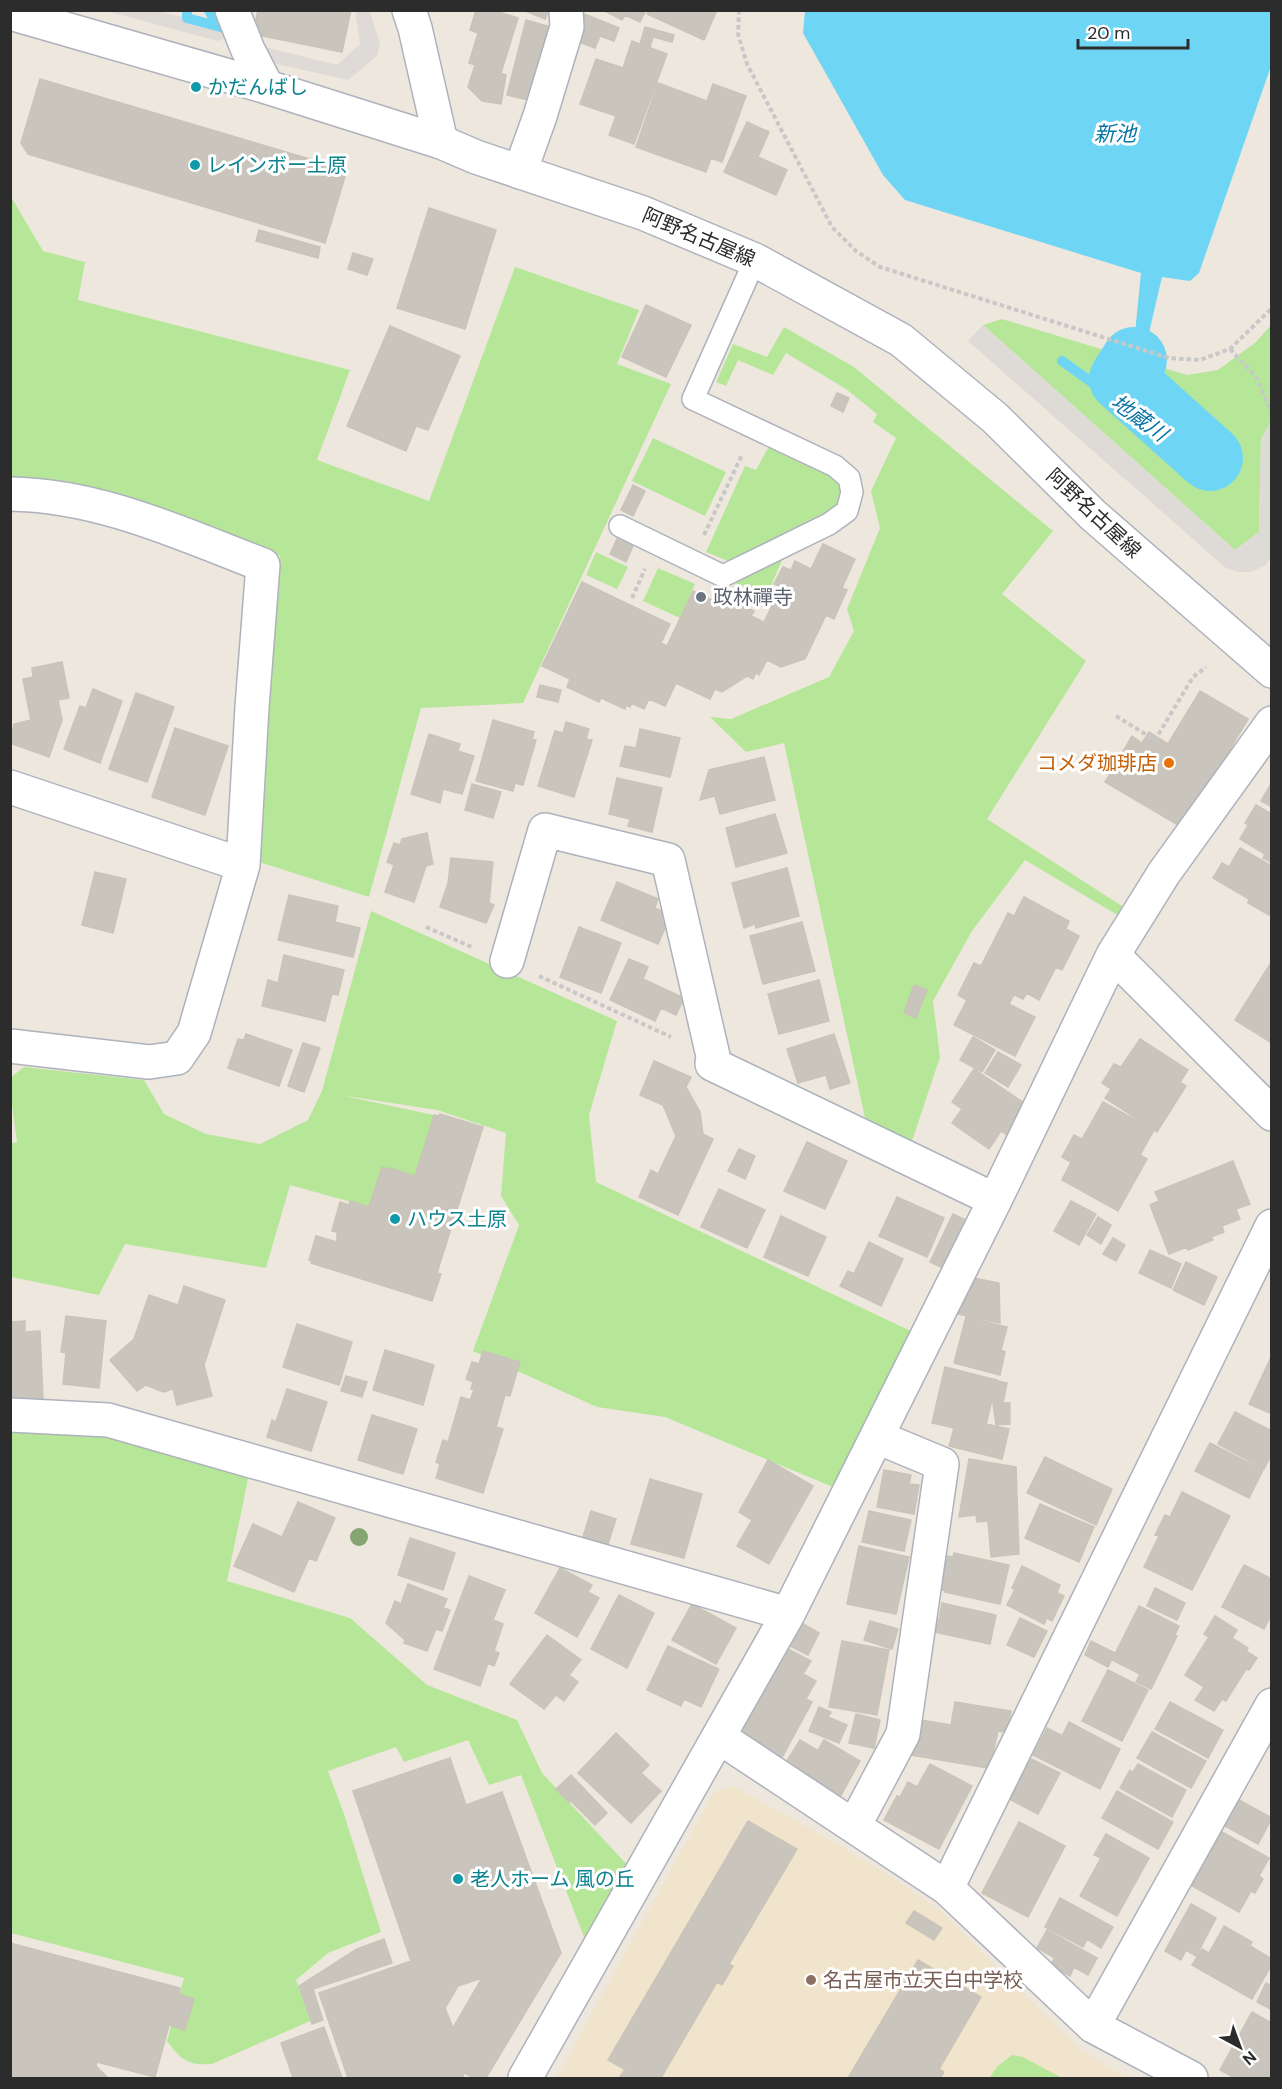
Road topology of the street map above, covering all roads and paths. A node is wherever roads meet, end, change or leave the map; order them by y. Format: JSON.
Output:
{"nodes":[{"id":1,"x":232,"y":10,"type":"edge"},
{"id":2,"x":409,"y":10,"type":"edge"},
{"id":3,"x":566,"y":10,"type":"edge"},
{"id":4,"x":739,"y":10,"type":"edge"},
{"id":5,"x":10,"y":13,"type":"edge"},
{"id":6,"x":267,"y":87,"type":"junction"},
{"id":7,"x":441,"y":142,"type":"junction"},
{"id":8,"x":520,"y":172,"type":"junction"},
{"id":9,"x":755,"y":260,"type":"junction"},
{"id":10,"x":1272,"y":308,"type":"edge"},
{"id":11,"x":1230,"y":349,"type":"junction"},
{"id":12,"x":1272,"y":413,"type":"edge"},
{"id":13,"x":756,"y":428,"type":"junction"},
{"id":14,"x":10,"y":494,"type":"edge"},
{"id":15,"x":620,"y":526,"type":"dead end"},
{"id":16,"x":692,"y":561,"type":"junction"},
{"id":17,"x":1206,"y":667,"type":"dead end"},
{"id":18,"x":1272,"y":671,"type":"edge"},
{"id":19,"x":1116,"y":716,"type":"dead end"},
{"id":20,"x":1272,"y":723,"type":"edge"},
{"id":21,"x":10,"y":787,"type":"edge"},
{"id":22,"x":243,"y":865,"type":"junction"},
{"id":23,"x":426,"y":927,"type":"dead end"},
{"id":24,"x":1113,"y":955,"type":"junction"},
{"id":25,"x":507,"y":961,"type":"junction"},
{"id":26,"x":10,"y":1046,"type":"edge"},
{"id":27,"x":713,"y":1056,"type":"junction"},
{"id":28,"x":1272,"y":1114,"type":"edge"},
{"id":29,"x":995,"y":1200,"type":"junction"},
{"id":30,"x":1272,"y":1226,"type":"edge"},
{"id":31,"x":10,"y":1415,"type":"edge"},
{"id":32,"x":877,"y":1437,"type":"junction"},
{"id":33,"x":788,"y":1614,"type":"junction"},
{"id":34,"x":1272,"y":1706,"type":"edge"},
{"id":35,"x":719,"y":1737,"type":"junction"},
{"id":36,"x":854,"y":1826,"type":"junction"},
{"id":37,"x":948,"y":1888,"type":"junction"},
{"id":38,"x":1093,"y":2026,"type":"junction"},
{"id":39,"x":525,"y":2079,"type":"edge"},
{"id":40,"x":1191,"y":2079,"type":"edge"}],
"edges":[{"from":1,"to":6,"type":"street"},
{"from":2,"to":7,"type":"street"},
{"from":3,"to":8,"type":"street"},
{"from":4,"to":11,"type":"path"},
{"from":5,"to":6,"type":"street","name":"阿野名古屋線"},
{"from":6,"to":7,"type":"street","name":"阿野名古屋線"},
{"from":7,"to":8,"type":"street","name":"阿野名古屋線"},
{"from":8,"to":9,"type":"street","name":"阿野名古屋線"},
{"from":9,"to":13,"type":"lane"},
{"from":9,"to":18,"type":"street","name":"阿野名古屋線"},
{"from":10,"to":11,"type":"path"},
{"from":11,"to":12,"type":"path"},
{"from":13,"to":16,"type":"path"},
{"from":13,"to":16,"type":"lane"},
{"from":14,"to":22,"type":"street"},
{"from":15,"to":16,"type":"lane"},
{"from":17,"to":19,"type":"path"},
{"from":20,"to":24,"type":"street"},
{"from":21,"to":22,"type":"street"},
{"from":22,"to":26,"type":"street"},
{"from":23,"to":25,"type":"path"},
{"from":24,"to":28,"type":"street"},
{"from":24,"to":29,"type":"street"},
{"from":25,"to":27,"type":"path"},
{"from":25,"to":27,"type":"street"},
{"from":27,"to":29,"type":"street"},
{"from":29,"to":32,"type":"street"},
{"from":30,"to":37,"type":"street"},
{"from":31,"to":33,"type":"street"},
{"from":32,"to":33,"type":"street"},
{"from":32,"to":36,"type":"street"},
{"from":33,"to":35,"type":"street"},
{"from":34,"to":38,"type":"street"},
{"from":35,"to":36,"type":"street"},
{"from":35,"to":39,"type":"street"},
{"from":36,"to":37,"type":"street"},
{"from":37,"to":38,"type":"street"},
{"from":38,"to":40,"type":"street"}]}
